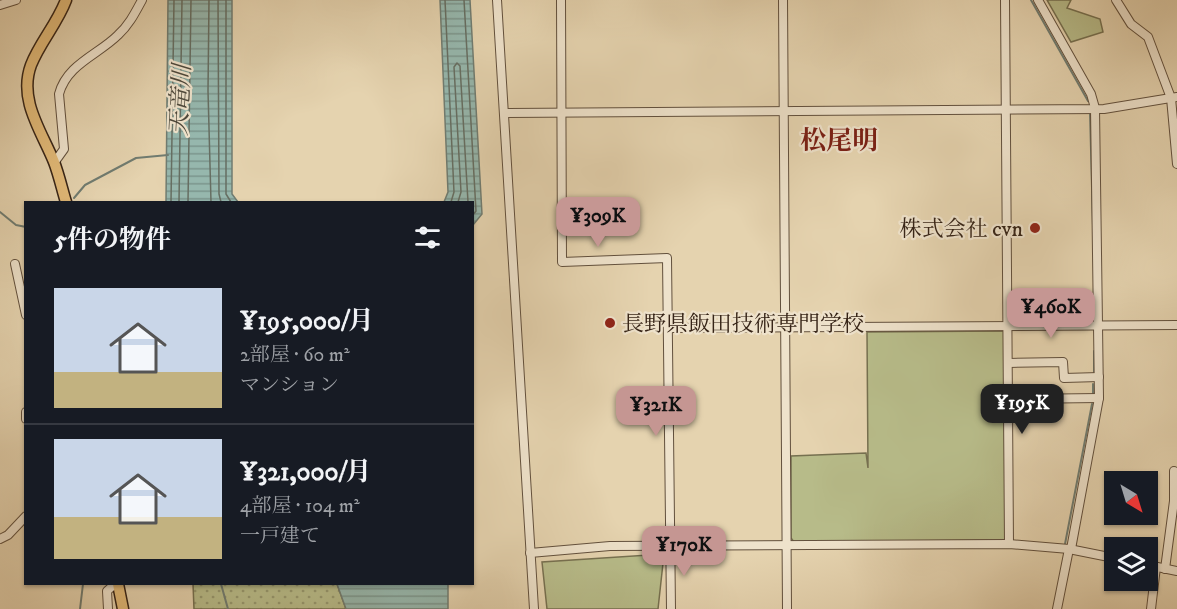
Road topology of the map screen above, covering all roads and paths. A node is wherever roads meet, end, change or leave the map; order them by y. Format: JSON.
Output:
{"nodes":[{"id":1,"x":16,"y":0,"type":"edge"},
{"id":2,"x":66,"y":0,"type":"edge"},
{"id":3,"x":142,"y":0,"type":"edge"},
{"id":4,"x":496,"y":0,"type":"edge"},
{"id":5,"x":561,"y":0,"type":"edge"},
{"id":6,"x":783,"y":0,"type":"edge"},
{"id":7,"x":1005,"y":0,"type":"edge"},
{"id":8,"x":1038,"y":0,"type":"edge"},
{"id":9,"x":1116,"y":0,"type":"edge"},
{"id":10,"x":0,"y":5,"type":"edge"},
{"id":11,"x":1174,"y":98,"type":"edge"},
{"id":12,"x":1095,"y":108,"type":"junction"},
{"id":13,"x":1006,"y":109,"type":"junction"},
{"id":14,"x":783,"y":111,"type":"junction"},
{"id":15,"x":561,"y":112,"type":"junction"},
{"id":16,"x":504,"y":113,"type":"junction"},
{"id":17,"x":54,"y":163,"type":"junction"},
{"id":18,"x":1177,"y":164,"type":"edge"},
{"id":19,"x":66,"y":201,"type":"edge"},
{"id":20,"x":15,"y":264,"type":"dead end"},
{"id":21,"x":24,"y":306,"type":"edge"},
{"id":22,"x":1177,"y":325,"type":"edge"},
{"id":23,"x":1096,"y":326,"type":"junction"},
{"id":24,"x":785,"y":327,"type":"junction"},
{"id":25,"x":1008,"y":327,"type":"junction"},
{"id":26,"x":669,"y":328,"type":"junction"},
{"id":27,"x":1009,"y":363,"type":"junction"},
{"id":28,"x":1099,"y":377,"type":"junction"},
{"id":29,"x":1099,"y":398,"type":"junction"},
{"id":30,"x":1009,"y":399,"type":"junction"},
{"id":31,"x":1174,"y":471,"type":"dead end"},
{"id":32,"x":24,"y":518,"type":"edge"},
{"id":33,"x":0,"y":539,"type":"edge"},
{"id":34,"x":1009,"y":544,"type":"junction"},
{"id":35,"x":671,"y":546,"type":"junction"},
{"id":36,"x":787,"y":546,"type":"junction"},
{"id":37,"x":1070,"y":549,"type":"junction"},
{"id":38,"x":530,"y":553,"type":"junction"},
{"id":39,"x":1104,"y":556,"type":"edge"},
{"id":40,"x":1158,"y":560,"type":"edge"},
{"id":41,"x":1158,"y":567,"type":"edge"},
{"id":42,"x":1177,"y":571,"type":"edge"},
{"id":43,"x":116,"y":585,"type":"edge"},
{"id":44,"x":117,"y":585,"type":"edge"},
{"id":45,"x":1153,"y":591,"type":"edge"},
{"id":46,"x":108,"y":609,"type":"edge"},
{"id":47,"x":123,"y":609,"type":"edge"},
{"id":48,"x":534,"y":609,"type":"edge"},
{"id":49,"x":671,"y":609,"type":"edge"},
{"id":50,"x":787,"y":609,"type":"edge"},
{"id":51,"x":1057,"y":609,"type":"edge"},
{"id":52,"x":1151,"y":609,"type":"edge"}],
"edges":[{"from":1,"to":10,"type":"street"},
{"from":2,"to":17,"type":"main road"},
{"from":3,"to":17,"type":"street"},
{"from":4,"to":16,"type":"street"},
{"from":5,"to":15,"type":"street"},
{"from":6,"to":14,"type":"street"},
{"from":7,"to":13,"type":"street"},
{"from":8,"to":12,"type":"street"},
{"from":9,"to":11,"type":"street"},
{"from":11,"to":12,"type":"street"},
{"from":11,"to":18,"type":"street"},
{"from":12,"to":13,"type":"street"},
{"from":12,"to":23,"type":"street"},
{"from":13,"to":14,"type":"street"},
{"from":13,"to":25,"type":"street"},
{"from":14,"to":15,"type":"street"},
{"from":14,"to":24,"type":"street"},
{"from":15,"to":16,"type":"street"},
{"from":15,"to":26,"type":"street"},
{"from":16,"to":38,"type":"street"},
{"from":17,"to":19,"type":"main road"},
{"from":20,"to":21,"type":"street"},
{"from":22,"to":23,"type":"street"},
{"from":23,"to":25,"type":"street"},
{"from":23,"to":28,"type":"street"},
{"from":24,"to":25,"type":"street"},
{"from":24,"to":26,"type":"street"},
{"from":24,"to":36,"type":"street"},
{"from":25,"to":27,"type":"street"},
{"from":26,"to":35,"type":"street"},
{"from":27,"to":28,"type":"street"},
{"from":27,"to":30,"type":"street"},
{"from":28,"to":29,"type":"street"},
{"from":29,"to":30,"type":"street"},
{"from":29,"to":37,"type":"street"},
{"from":30,"to":34,"type":"street"},
{"from":31,"to":40,"type":"street"},
{"from":32,"to":33,"type":"street"},
{"from":34,"to":36,"type":"street"},
{"from":34,"to":37,"type":"street"},
{"from":35,"to":36,"type":"street"},
{"from":35,"to":38,"type":"street"},
{"from":35,"to":49,"type":"street"},
{"from":36,"to":50,"type":"street"},
{"from":37,"to":39,"type":"street"},
{"from":37,"to":51,"type":"street"},
{"from":38,"to":48,"type":"street"},
{"from":41,"to":42,"type":"street"},
{"from":43,"to":46,"type":"street"},
{"from":44,"to":47,"type":"main road"},
{"from":45,"to":52,"type":"street"}]}
